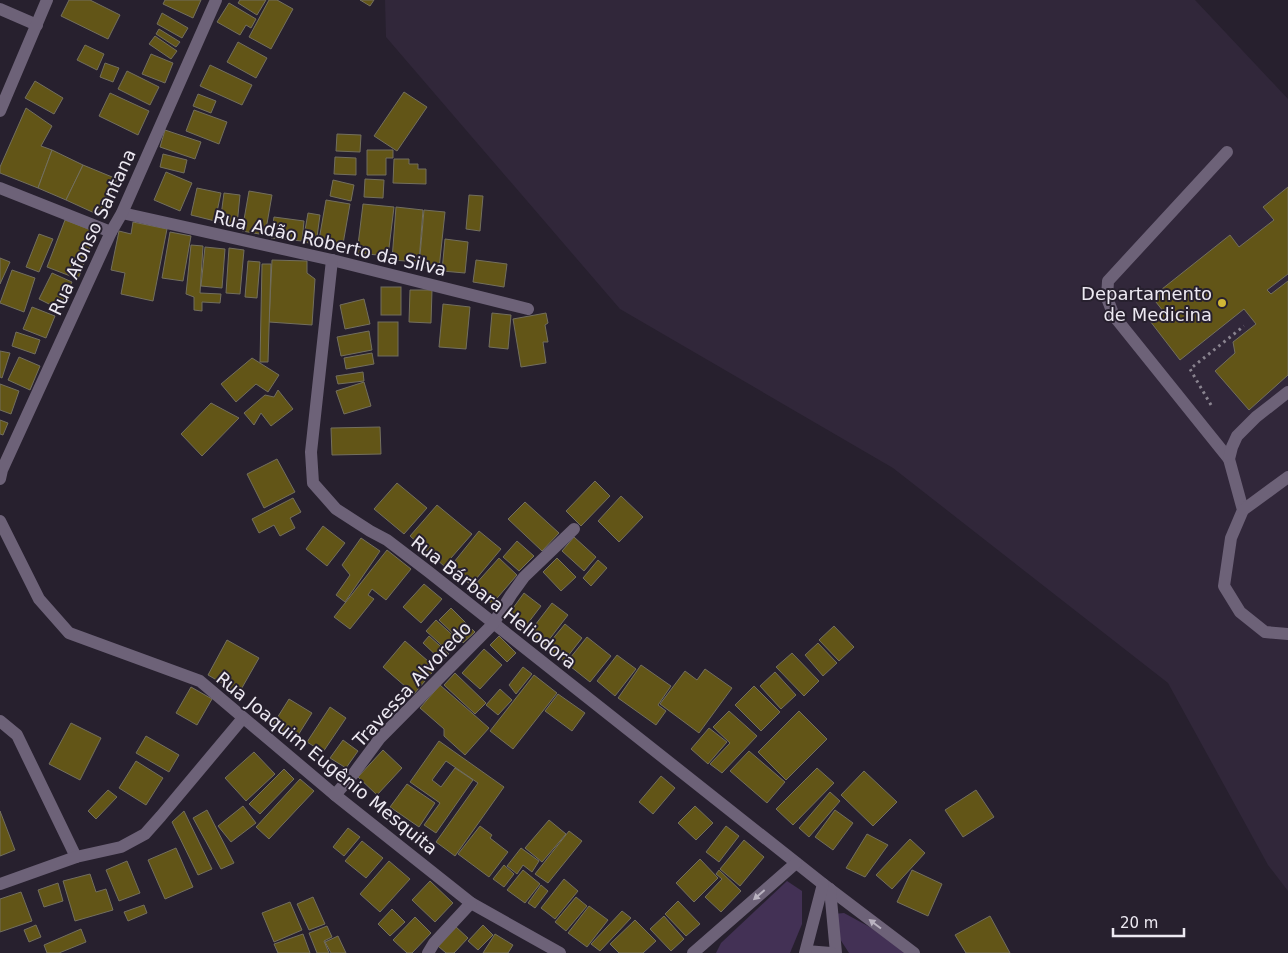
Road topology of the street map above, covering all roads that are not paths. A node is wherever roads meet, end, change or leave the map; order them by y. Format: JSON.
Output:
{"nodes":[{"id":1,"x":47,"y":0,"type":"edge"},
{"id":2,"x":216,"y":0,"type":"edge"},
{"id":3,"x":0,"y":9,"type":"edge"},
{"id":4,"x":37,"y":25,"type":"junction"},
{"id":5,"x":0,"y":111,"type":"edge"},
{"id":6,"x":1228,"y":152,"type":"dead end"},
{"id":7,"x":0,"y":188,"type":"edge"},
{"id":8,"x":122,"y":213,"type":"junction"},
{"id":9,"x":111,"y":232,"type":"junction"},
{"id":10,"x":332,"y":260,"type":"junction"},
{"id":11,"x":528,"y":309,"type":"dead end"},
{"id":12,"x":1288,"y":392,"type":"edge"},
{"id":13,"x":1229,"y":459,"type":"junction"},
{"id":14,"x":1288,"y":477,"type":"edge"},
{"id":15,"x":0,"y":479,"type":"edge"},
{"id":16,"x":1243,"y":510,"type":"junction"},
{"id":17,"x":0,"y":521,"type":"edge"},
{"id":18,"x":574,"y":529,"type":"dead end"},
{"id":19,"x":493,"y":624,"type":"junction"},
{"id":20,"x":1288,"y":634,"type":"edge"},
{"id":21,"x":243,"y":718,"type":"junction"},
{"id":22,"x":0,"y":721,"type":"edge"},
{"id":23,"x":335,"y":795,"type":"junction"},
{"id":24,"x":76,"y":857,"type":"junction"},
{"id":25,"x":796,"y":863,"type":"junction"},
{"id":26,"x":0,"y":884,"type":"edge"},
{"id":27,"x":826,"y":887,"type":"junction"},
{"id":28,"x":471,"y":904,"type":"junction"},
{"id":29,"x":805,"y":952,"type":"edge"},
{"id":30,"x":428,"y":953,"type":"edge"},
{"id":31,"x":560,"y":953,"type":"edge"},
{"id":32,"x":693,"y":953,"type":"edge"},
{"id":33,"x":831,"y":953,"type":"edge"},
{"id":34,"x":836,"y":953,"type":"edge"},
{"id":35,"x":914,"y":953,"type":"edge"}],
"edges":[{"from":1,"to":4,"type":"street"},
{"from":2,"to":8,"type":"street","name":"Rua Afonso Santana"},
{"from":3,"to":4,"type":"street"},
{"from":4,"to":5,"type":"street"},
{"from":6,"to":13,"type":"street"},
{"from":7,"to":9,"type":"street"},
{"from":8,"to":9,"type":"street","name":"Rua Afonso Santana"},
{"from":8,"to":10,"type":"street","name":"Rua Adão Roberto da Silva"},
{"from":9,"to":15,"type":"street","name":"Rua Afonso Santana"},
{"from":10,"to":11,"type":"street","name":"Rua Adão Roberto da Silva"},
{"from":10,"to":19,"type":"street","name":"Rua Bárbara Heliodora"},
{"from":12,"to":13,"type":"street"},
{"from":13,"to":16,"type":"street"},
{"from":14,"to":16,"type":"street"},
{"from":16,"to":20,"type":"street"},
{"from":17,"to":21,"type":"street","name":"Rua Joaquim Eugênio Mesquita"},
{"from":18,"to":19,"type":"street","name":"Travessa Alvoredo"},
{"from":19,"to":23,"type":"street","name":"Travessa Alvoredo"},
{"from":19,"to":25,"type":"street","name":"Rua Bárbara Heliodora"},
{"from":21,"to":23,"type":"street","name":"Rua Joaquim Eugênio Mesquita"},
{"from":21,"to":24,"type":"street"},
{"from":22,"to":24,"type":"street"},
{"from":23,"to":28,"type":"street","name":"Rua Joaquim Eugênio Mesquita"},
{"from":24,"to":26,"type":"street"},
{"from":25,"to":27,"type":"street","name":"Rua Bárbara Heliodora"},
{"from":25,"to":32,"type":"street","one_way":true},
{"from":27,"to":29,"type":"street"},
{"from":27,"to":34,"type":"street"},
{"from":35,"to":27,"type":"street","name":"Rua Bárbara Heliodora","one_way":true},
{"from":28,"to":30,"type":"street"},
{"from":28,"to":31,"type":"street","name":"Rua Joaquim Eugênio Mesquita"},
{"from":29,"to":33,"type":"street"}]}
